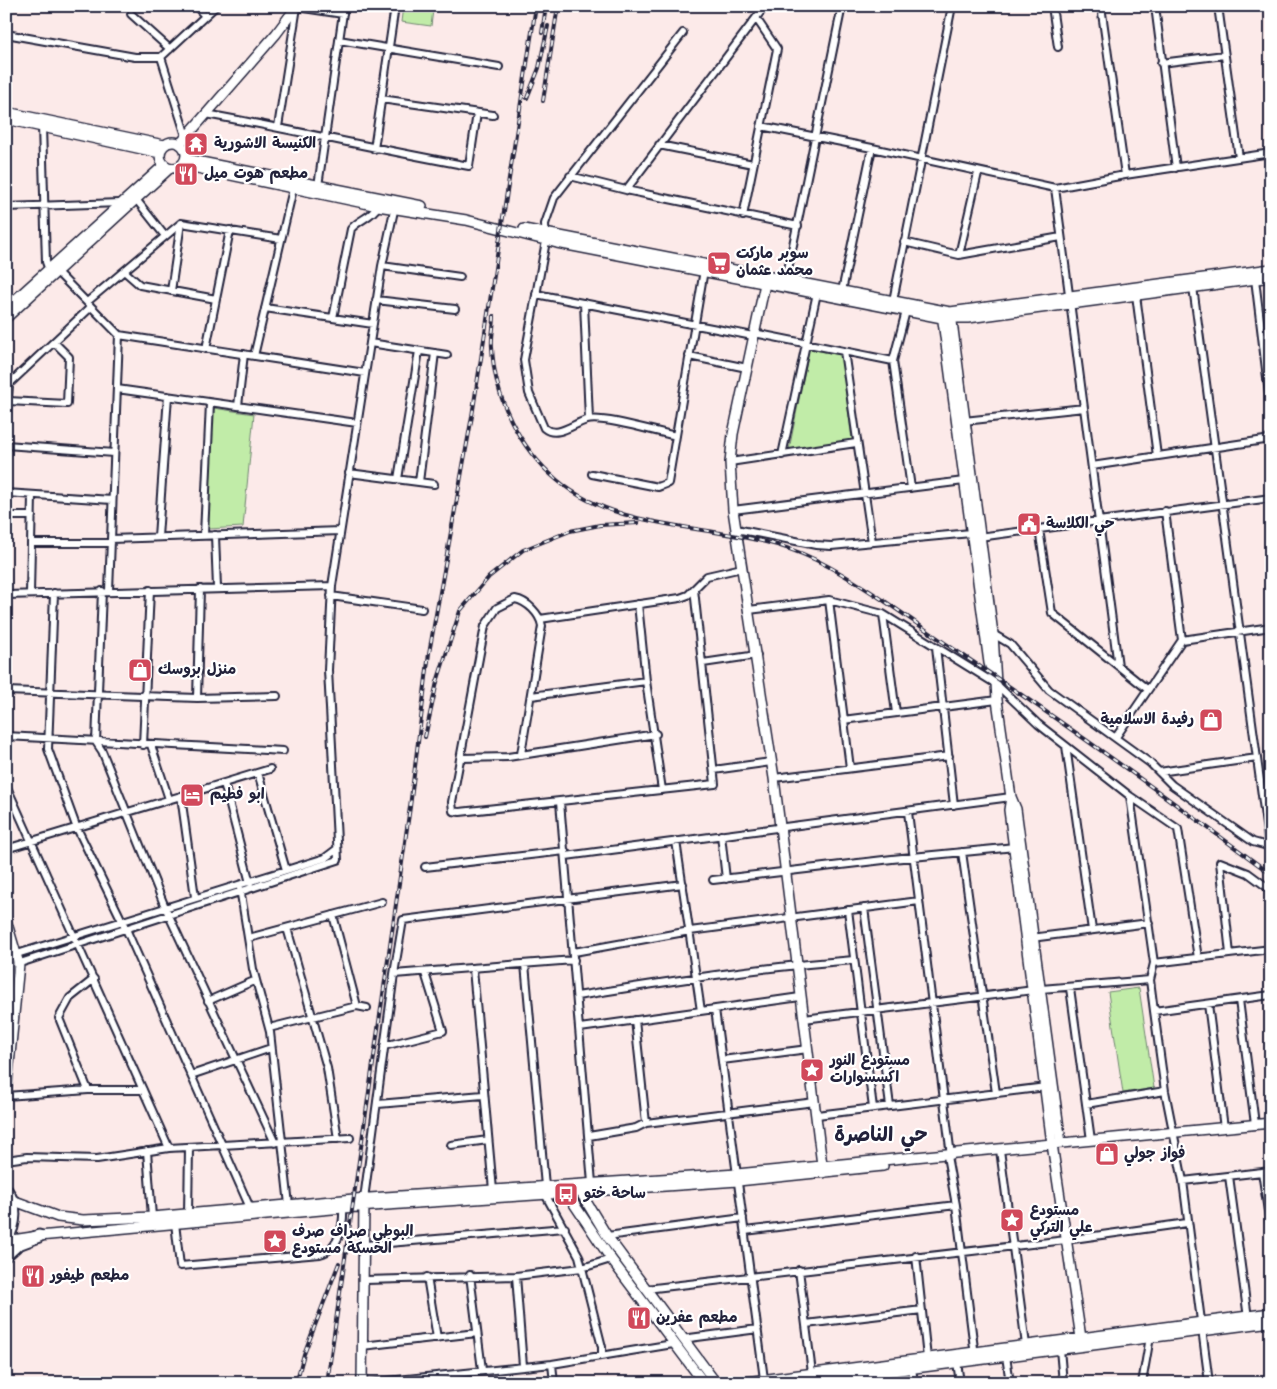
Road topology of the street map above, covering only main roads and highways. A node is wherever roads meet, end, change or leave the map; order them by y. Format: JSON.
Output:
{"nodes":[{"id":1,"x":9,"y":1194,"type":"edge"},
{"id":2,"x":39,"y":1236,"type":"road end"},
{"id":3,"x":6,"y":1241,"type":"edge"},
{"id":4,"x":6,"y":1255,"type":"edge"}],
"edges":[{"from":1,"to":3,"type":"highway"},
{"from":2,"to":4,"type":"highway"}]}
